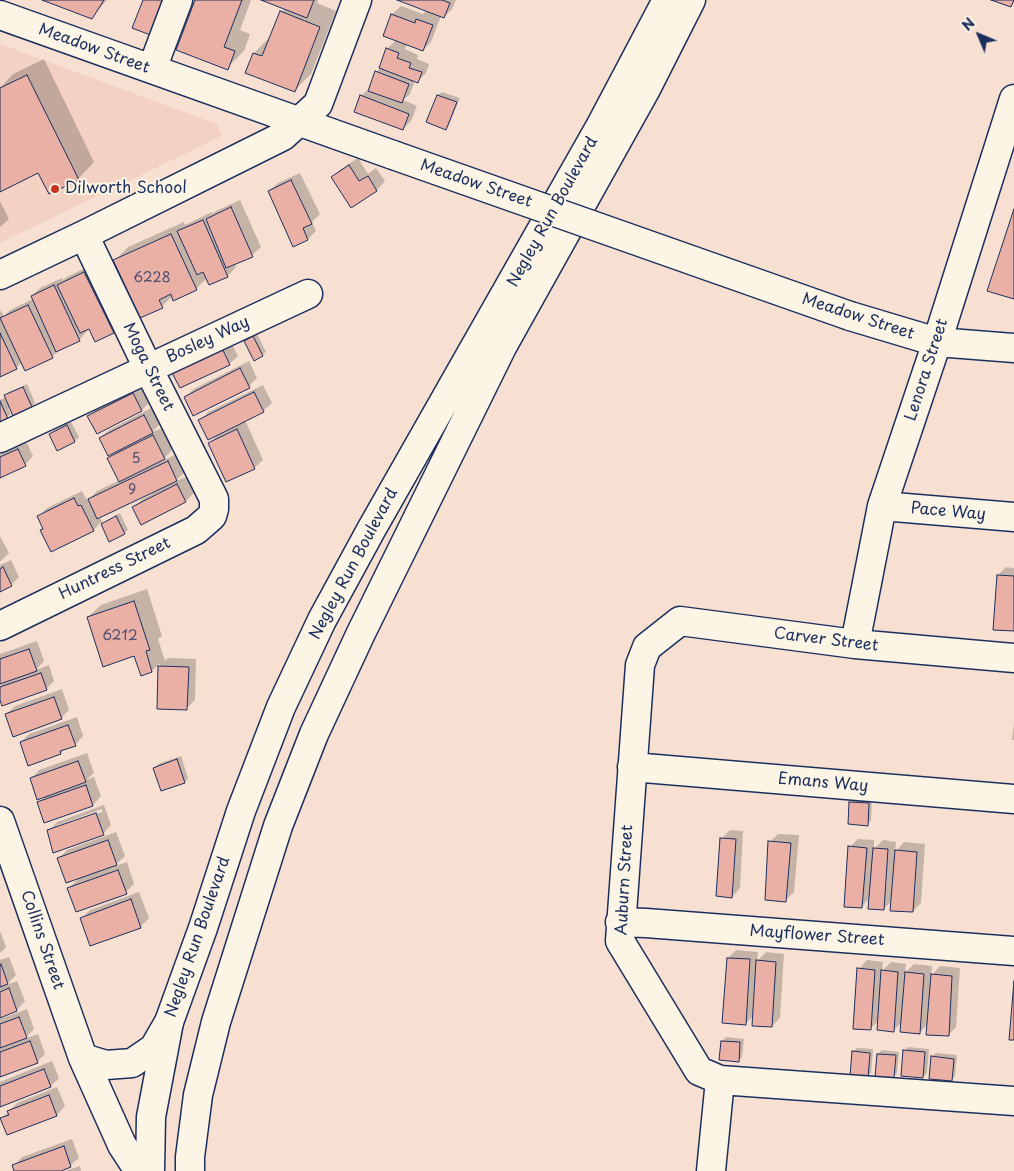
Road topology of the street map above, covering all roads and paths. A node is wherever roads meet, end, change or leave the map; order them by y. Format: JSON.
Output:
{"nodes":[{"id":1,"x":178,"y":0,"type":"edge"},
{"id":2,"x":357,"y":0,"type":"edge"},
{"id":3,"x":667,"y":0,"type":"edge"},
{"id":4,"x":692,"y":0,"type":"edge"},
{"id":5,"x":0,"y":17,"type":"edge"},
{"id":6,"x":152,"y":69,"type":"junction"},
{"id":7,"x":1014,"y":99,"type":"edge"},
{"id":8,"x":299,"y":121,"type":"junction"},
{"id":9,"x":84,"y":235,"type":"junction"},
{"id":10,"x":0,"y":275,"type":"edge"},
{"id":11,"x":308,"y":294,"type":"dead end"},
{"id":12,"x":937,"y":342,"type":"junction"},
{"id":13,"x":1014,"y":348,"type":"edge"},
{"id":14,"x":148,"y":368,"type":"junction"},
{"id":15,"x":0,"y":438,"type":"edge"},
{"id":16,"x":214,"y":499,"type":"joint"},
{"id":17,"x":882,"y":506,"type":"junction"},
{"id":18,"x":1014,"y":517,"type":"edge"},
{"id":19,"x":0,"y":626,"type":"edge"},
{"id":20,"x":855,"y":644,"type":"junction"},
{"id":21,"x":647,"y":647,"type":"joint"},
{"id":22,"x":1014,"y":658,"type":"edge"},
{"id":23,"x":632,"y":767,"type":"junction"},
{"id":24,"x":1014,"y":799,"type":"edge"},
{"id":25,"x":0,"y":821,"type":"edge"},
{"id":26,"x":620,"y":922,"type":"junction"},
{"id":27,"x":1014,"y":951,"type":"edge"},
{"id":28,"x":169,"y":1022,"type":"junction"},
{"id":29,"x":83,"y":1058,"type":"junction"},
{"id":30,"x":720,"y":1080,"type":"junction"},
{"id":31,"x":1014,"y":1101,"type":"edge"},
{"id":32,"x":139,"y":1171,"type":"edge"},
{"id":33,"x":150,"y":1171,"type":"edge"},
{"id":34,"x":190,"y":1171,"type":"edge"},
{"id":35,"x":711,"y":1171,"type":"edge"}],
"edges":[{"from":1,"to":6,"type":"street"},
{"from":2,"to":8,"type":"street"},
{"from":3,"to":28,"type":"street","name":"Negley Run Boulevard"},
{"from":4,"to":34,"type":"street","name":"Negley Run Boulevard"},
{"from":5,"to":6,"type":"street","name":"Meadow Street"},
{"from":6,"to":8,"type":"street","name":"Meadow Street"},
{"from":7,"to":12,"type":"street","name":"Lenora Street"},
{"from":8,"to":9,"type":"street"},
{"from":8,"to":12,"type":"street","name":"Meadow Street","bridge":true},
{"from":9,"to":10,"type":"street"},
{"from":9,"to":14,"type":"street","name":"Moga Street"},
{"from":11,"to":14,"type":"street","name":"Bosley Way"},
{"from":12,"to":13,"type":"street","name":"Meadow Street"},
{"from":12,"to":17,"type":"street","name":"Lenora Street"},
{"from":14,"to":15,"type":"street","name":"Bosley Way"},
{"from":14,"to":16,"type":"street","name":"Moga Street"},
{"from":16,"to":19,"type":"street","name":"Huntress Street"},
{"from":17,"to":18,"type":"street","name":"Pace Way"},
{"from":17,"to":20,"type":"street","name":"Lenora Street"},
{"from":20,"to":21,"type":"street","name":"Carver Street"},
{"from":20,"to":22,"type":"street","name":"Carver Street"},
{"from":21,"to":23,"type":"street","name":"Auburn Street"},
{"from":23,"to":24,"type":"street","name":"Emans Way"},
{"from":23,"to":26,"type":"street","name":"Auburn Street"},
{"from":25,"to":29,"type":"street","name":"Collins Street"},
{"from":26,"to":27,"type":"street","name":"Mayflower Street"},
{"from":26,"to":30,"type":"street","name":"Auburn Street"},
{"from":28,"to":29,"type":"street"},
{"from":28,"to":33,"type":"street","name":"Negley Run Boulevard"},
{"from":29,"to":32,"type":"street","name":"Collins Street"},
{"from":30,"to":31,"type":"street","name":"Auburn Street"},
{"from":30,"to":35,"type":"street"}]}
